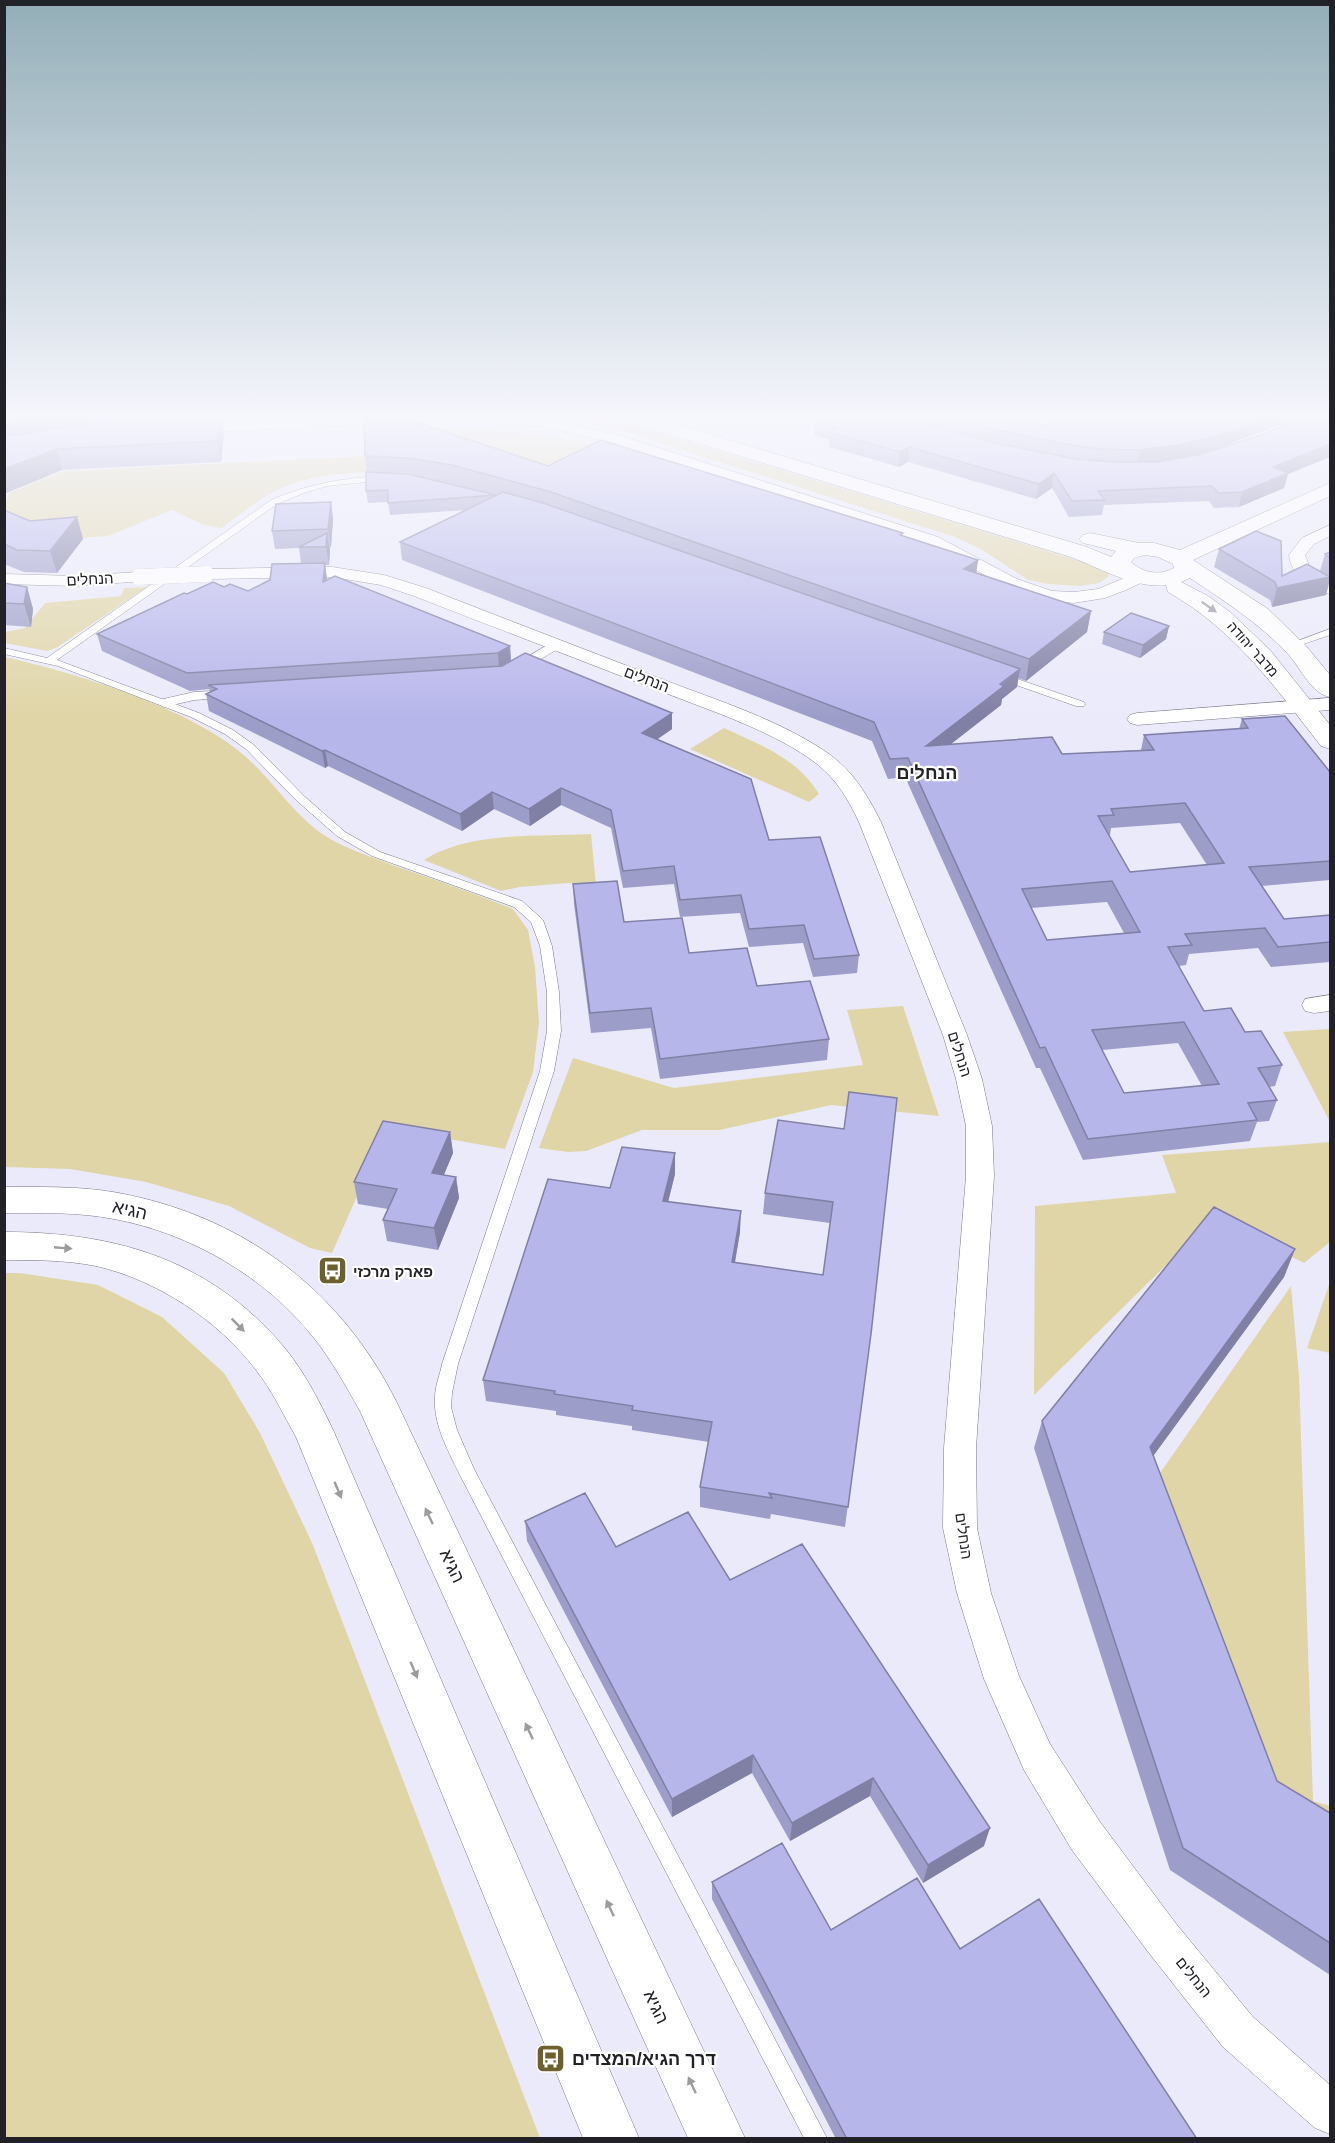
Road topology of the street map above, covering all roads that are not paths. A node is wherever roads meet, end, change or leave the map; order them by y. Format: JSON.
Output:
{"nodes":[{"id":1,"x":251,"y":518,"type":"edge"},
{"id":2,"x":863,"y":518,"type":"edge"},
{"id":3,"x":967,"y":518,"type":"edge"},
{"id":4,"x":1019,"y":518,"type":"edge"},
{"id":5,"x":1272,"y":518,"type":"edge"},
{"id":6,"x":1330,"y":530,"type":"edge"},
{"id":7,"x":1141,"y":550,"type":"junction"},
{"id":8,"x":1183,"y":562,"type":"junction"},
{"id":9,"x":1141,"y":575,"type":"junction"},
{"id":10,"x":4,"y":579,"type":"edge"},
{"id":11,"x":1330,"y":589,"type":"edge"},
{"id":12,"x":1330,"y":632,"type":"edge"},
{"id":13,"x":556,"y":644,"type":"junction"},
{"id":14,"x":1292,"y":645,"type":"junction"},
{"id":15,"x":4,"y":651,"type":"edge"},
{"id":16,"x":49,"y":661,"type":"junction"},
{"id":17,"x":992,"y":672,"type":"edge"},
{"id":18,"x":503,"y":676,"type":"edge"},
{"id":19,"x":1330,"y":690,"type":"edge"},
{"id":20,"x":241,"y":693,"type":"edge"},
{"id":21,"x":164,"y":703,"type":"junction"},
{"id":22,"x":1080,"y":704,"type":"dead end"},
{"id":23,"x":1330,"y":704,"type":"edge"},
{"id":24,"x":1302,"y":706,"type":"junction"},
{"id":25,"x":1137,"y":720,"type":"dead end"},
{"id":26,"x":1330,"y":741,"type":"edge"},
{"id":27,"x":4,"y":1200,"type":"edge"},
{"id":28,"x":4,"y":1245,"type":"edge"},
{"id":29,"x":1330,"y":2113,"type":"edge"},
{"id":30,"x":611,"y":2139,"type":"edge"},
{"id":31,"x":717,"y":2139,"type":"edge"},
{"id":32,"x":816,"y":2139,"type":"edge"}],
"edges":[{"from":1,"to":16,"type":"lane"},
{"from":2,"to":9,"type":"street"},
{"from":3,"to":9,"type":"street","name":"מדבר יהודה"},
{"from":4,"to":7,"type":"street"},
{"from":5,"to":8,"type":"street"},
{"from":6,"to":11,"type":"street"},
{"from":7,"to":8,"type":"street","name":"מדבר יהודה"},
{"from":7,"to":9,"type":"street"},
{"from":8,"to":9,"type":"street"},
{"from":8,"to":14,"type":"street","name":"מדבר יהודה"},
{"from":9,"to":24,"type":"street","name":"מדבר יהודה","one_way":true},
{"from":10,"to":13,"type":"street","name":"הנחלים","bridge":true},
{"from":12,"to":14,"type":"lane"},
{"from":13,"to":18,"type":"street"},
{"from":13,"to":29,"type":"street","name":"הנחלים"},
{"from":14,"to":19,"type":"street","name":"מדבר יהודה"},
{"from":15,"to":16,"type":"lane"},
{"from":16,"to":21,"type":"lane"},
{"from":17,"to":22,"type":"lane"},
{"from":20,"to":21,"type":"street"},
{"from":21,"to":32,"type":"lane"},
{"from":23,"to":24,"type":"street"},
{"from":24,"to":25,"type":"street"},
{"from":24,"to":26,"type":"street","name":"מדבר יהודה"},
{"from":31,"to":27,"type":"street","name":"הגיא","one_way":true},
{"from":28,"to":30,"type":"street","one_way":true}]}
